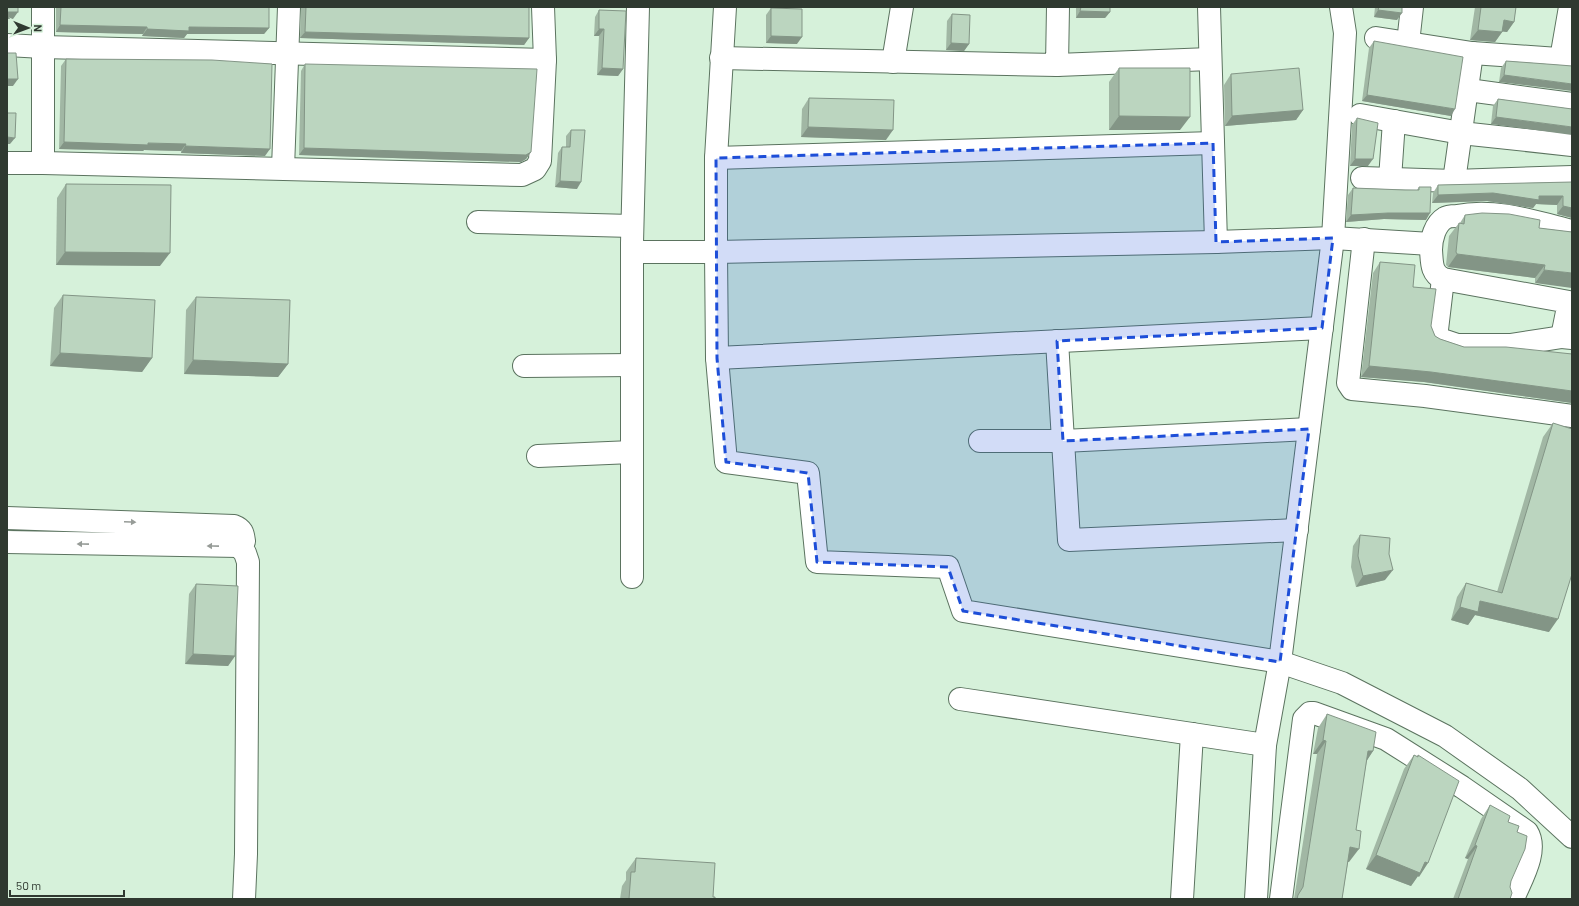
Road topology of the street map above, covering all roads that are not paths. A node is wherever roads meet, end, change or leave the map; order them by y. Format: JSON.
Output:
{"nodes":[{"id":1,"x":42,"y":7,"type":"edge"},
{"id":2,"x":289,"y":7,"type":"edge"},
{"id":3,"x":543,"y":7,"type":"edge"},
{"id":4,"x":638,"y":7,"type":"edge"},
{"id":5,"x":725,"y":7,"type":"edge"},
{"id":6,"x":902,"y":7,"type":"edge"},
{"id":7,"x":1058,"y":7,"type":"edge"},
{"id":8,"x":1209,"y":7,"type":"edge"},
{"id":9,"x":1341,"y":7,"type":"edge"},
{"id":10,"x":1412,"y":7,"type":"edge"},
{"id":11,"x":1570,"y":7,"type":"edge"},
{"id":12,"x":1376,"y":38,"type":"dead end"},
{"id":13,"x":1408,"y":43,"type":"junction"},
{"id":14,"x":7,"y":44,"type":"edge"},
{"id":15,"x":43,"y":47,"type":"junction"},
{"id":16,"x":286,"y":53,"type":"junction"},
{"id":17,"x":1472,"y":53,"type":"junction"},
{"id":18,"x":721,"y":58,"type":"junction"},
{"id":19,"x":1210,"y":59,"type":"junction"},
{"id":20,"x":1566,"y":59,"type":"edge"},
{"id":21,"x":545,"y":60,"type":"junction"},
{"id":22,"x":893,"y":62,"type":"junction"},
{"id":23,"x":1057,"y":65,"type":"junction"},
{"id":24,"x":1468,"y":90,"type":"junction"},
{"id":25,"x":1572,"y":104,"type":"edge"},
{"id":26,"x":1360,"y":115,"type":"dead end"},
{"id":27,"x":1394,"y":120,"type":"junction"},
{"id":28,"x":1461,"y":132,"type":"junction"},
{"id":29,"x":1213,"y":143,"type":"junction"},
{"id":30,"x":1572,"y":146,"type":"edge"},
{"id":31,"x":716,"y":158,"type":"junction"},
{"id":32,"x":7,"y":163,"type":"edge"},
{"id":33,"x":43,"y":163,"type":"junction"},
{"id":34,"x":283,"y":168,"type":"junction"},
{"id":35,"x":1572,"y":177,"type":"edge"},
{"id":36,"x":1362,"y":178,"type":"dead end"},
{"id":37,"x":1390,"y":179,"type":"junction"},
{"id":38,"x":1454,"y":181,"type":"junction"},
{"id":39,"x":478,"y":222,"type":"dead end"},
{"id":40,"x":632,"y":226,"type":"junction"},
{"id":41,"x":1572,"y":232,"type":"edge"},
{"id":42,"x":1334,"y":238,"type":"junction"},
{"id":43,"x":1364,"y":239,"type":"junction"},
{"id":44,"x":1216,"y":242,"type":"junction"},
{"id":45,"x":1432,"y":244,"type":"junction"},
{"id":46,"x":632,"y":252,"type":"junction"},
{"id":47,"x":716,"y":252,"type":"junction"},
{"id":48,"x":1443,"y":279,"type":"junction"},
{"id":49,"x":1322,"y":328,"type":"junction"},
{"id":50,"x":1567,"y":337,"type":"edge"},
{"id":51,"x":1057,"y":341,"type":"junction"},
{"id":52,"x":717,"y":358,"type":"junction"},
{"id":53,"x":632,"y":365,"type":"junction"},
{"id":54,"x":524,"y":366,"type":"dead end"},
{"id":55,"x":1572,"y":416,"type":"edge"},
{"id":56,"x":1309,"y":429,"type":"junction"},
{"id":57,"x":980,"y":441,"type":"dead end"},
{"id":58,"x":1063,"y":441,"type":"junction"},
{"id":59,"x":632,"y":452,"type":"junction"},
{"id":60,"x":538,"y":456,"type":"dead end"},
{"id":61,"x":7,"y":518,"type":"edge"},
{"id":62,"x":1297,"y":530,"type":"junction"},
{"id":63,"x":7,"y":542,"type":"edge"},
{"id":64,"x":239,"y":546,"type":"junction"},
{"id":65,"x":632,"y":577,"type":"dead end"},
{"id":66,"x":1280,"y":662,"type":"junction"},
{"id":67,"x":960,"y":699,"type":"dead end"},
{"id":68,"x":1410,"y":718,"type":"junction"},
{"id":69,"x":1192,"y":734,"type":"junction"},
{"id":70,"x":1265,"y":745,"type":"junction"},
{"id":71,"x":1398,"y":747,"type":"junction"},
{"id":72,"x":1480,"y":761,"type":"junction"},
{"id":73,"x":1462,"y":787,"type":"junction"},
{"id":74,"x":1572,"y":837,"type":"edge"},
{"id":75,"x":244,"y":899,"type":"edge"},
{"id":76,"x":1182,"y":899,"type":"edge"},
{"id":77,"x":1256,"y":899,"type":"edge"},
{"id":78,"x":1281,"y":899,"type":"edge"},
{"id":79,"x":1513,"y":899,"type":"edge"}],
"edges":[{"from":1,"to":15,"type":"street"},
{"from":2,"to":16,"type":"street"},
{"from":3,"to":21,"type":"street"},
{"from":4,"to":40,"type":"street"},
{"from":5,"to":18,"type":"street"},
{"from":6,"to":22,"type":"street"},
{"from":7,"to":23,"type":"street"},
{"from":8,"to":19,"type":"street"},
{"from":9,"to":42,"type":"street"},
{"from":10,"to":13,"type":"street"},
{"from":11,"to":20,"type":"street"},
{"from":12,"to":13,"type":"street"},
{"from":13,"to":17,"type":"street"},
{"from":14,"to":15,"type":"street"},
{"from":15,"to":16,"type":"street"},
{"from":15,"to":33,"type":"street"},
{"from":16,"to":21,"type":"street"},
{"from":16,"to":34,"type":"street"},
{"from":17,"to":20,"type":"street"},
{"from":17,"to":24,"type":"street"},
{"from":18,"to":22,"type":"street"},
{"from":18,"to":31,"type":"street"},
{"from":19,"to":23,"type":"street"},
{"from":19,"to":29,"type":"street"},
{"from":21,"to":34,"type":"street"},
{"from":22,"to":23,"type":"street"},
{"from":24,"to":25,"type":"street"},
{"from":24,"to":28,"type":"street"},
{"from":26,"to":27,"type":"street"},
{"from":27,"to":28,"type":"street"},
{"from":27,"to":37,"type":"street"},
{"from":28,"to":30,"type":"street"},
{"from":28,"to":38,"type":"street"},
{"from":29,"to":31,"type":"street"},
{"from":29,"to":44,"type":"street"},
{"from":31,"to":47,"type":"street"},
{"from":32,"to":33,"type":"street"},
{"from":33,"to":34,"type":"street"},
{"from":35,"to":38,"type":"street"},
{"from":36,"to":37,"type":"street"},
{"from":37,"to":38,"type":"street"},
{"from":39,"to":40,"type":"street"},
{"from":40,"to":46,"type":"street"},
{"from":41,"to":45,"type":"street"},
{"from":42,"to":43,"type":"street"},
{"from":42,"to":44,"type":"street"},
{"from":42,"to":49,"type":"street"},
{"from":43,"to":45,"type":"street"},
{"from":43,"to":55,"type":"street"},
{"from":44,"to":47,"type":"street"},
{"from":45,"to":48,"type":"street"},
{"from":46,"to":47,"type":"street"},
{"from":46,"to":53,"type":"street"},
{"from":47,"to":52,"type":"street"},
{"from":48,"to":50,"type":"street"},
{"from":48,"to":50,"type":"street"},
{"from":49,"to":51,"type":"street"},
{"from":49,"to":56,"type":"street"},
{"from":51,"to":52,"type":"street"},
{"from":51,"to":58,"type":"street"},
{"from":52,"to":66,"type":"street"},
{"from":53,"to":54,"type":"street"},
{"from":53,"to":59,"type":"street"},
{"from":56,"to":58,"type":"street"},
{"from":56,"to":62,"type":"street"},
{"from":57,"to":58,"type":"street"},
{"from":58,"to":62,"type":"street"},
{"from":59,"to":60,"type":"street"},
{"from":59,"to":65,"type":"street"},
{"from":61,"to":64,"type":"street","one_way":true},
{"from":62,"to":66,"type":"street"},
{"from":64,"to":63,"type":"street","one_way":true},
{"from":64,"to":75,"type":"street"},
{"from":66,"to":68,"type":"street"},
{"from":66,"to":70,"type":"street"},
{"from":67,"to":69,"type":"street"},
{"from":68,"to":71,"type":"street"},
{"from":68,"to":72,"type":"street"},
{"from":69,"to":70,"type":"street"},
{"from":69,"to":76,"type":"street"},
{"from":70,"to":77,"type":"street"},
{"from":71,"to":73,"type":"street"},
{"from":71,"to":78,"type":"street"},
{"from":72,"to":73,"type":"street"},
{"from":72,"to":74,"type":"street"},
{"from":73,"to":79,"type":"street"}]}
